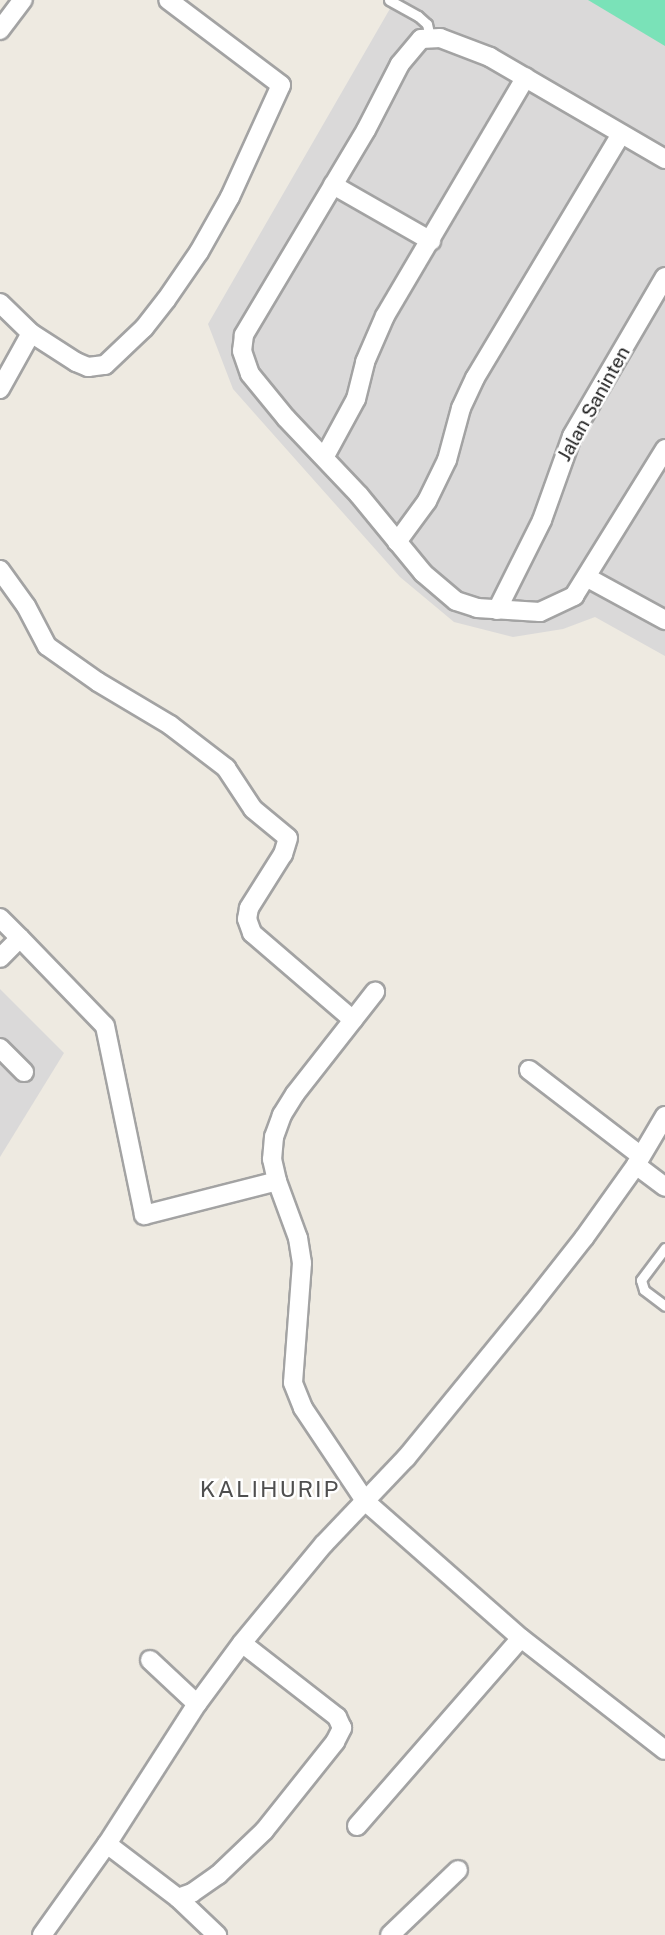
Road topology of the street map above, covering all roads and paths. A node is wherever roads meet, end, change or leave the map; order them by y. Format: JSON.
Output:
{"nodes":[{"id":1,"x":23,"y":0,"type":"edge"},
{"id":2,"x":168,"y":0,"type":"edge"},
{"id":3,"x":389,"y":0,"type":"edge"},
{"id":4,"x":0,"y":30,"type":"edge"},
{"id":5,"x":430,"y":37,"type":"junction"},
{"id":6,"x":526,"y":76,"type":"junction"},
{"id":7,"x":621,"y":134,"type":"junction"},
{"id":8,"x":665,"y":159,"type":"edge"},
{"id":9,"x":333,"y":185,"type":"junction"},
{"id":10,"x":431,"y":241,"type":"junction"},
{"id":11,"x":665,"y":278,"type":"edge"},
{"id":12,"x":0,"y":303,"type":"edge"},
{"id":13,"x":31,"y":333,"type":"junction"},
{"id":14,"x":0,"y":389,"type":"edge"},
{"id":15,"x":665,"y":449,"type":"edge"},
{"id":16,"x":325,"y":456,"type":"junction"},
{"id":17,"x":397,"y":542,"type":"junction"},
{"id":18,"x":0,"y":570,"type":"edge"},
{"id":19,"x":588,"y":578,"type":"junction"},
{"id":20,"x":497,"y":610,"type":"junction"},
{"id":21,"x":665,"y":620,"type":"edge"},
{"id":22,"x":0,"y":918,"type":"edge"},
{"id":23,"x":20,"y":938,"type":"junction"},
{"id":24,"x":0,"y":958,"type":"edge"},
{"id":25,"x":375,"y":992,"type":"dead end"},
{"id":26,"x":352,"y":1020,"type":"junction"},
{"id":27,"x":0,"y":1048,"type":"edge"},
{"id":28,"x":529,"y":1070,"type":"dead end"},
{"id":29,"x":24,"y":1072,"type":"dead end"},
{"id":30,"x":665,"y":1116,"type":"edge"},
{"id":31,"x":639,"y":1160,"type":"junction"},
{"id":32,"x":277,"y":1181,"type":"junction"},
{"id":33,"x":665,"y":1187,"type":"edge"},
{"id":34,"x":665,"y":1248,"type":"edge"},
{"id":35,"x":665,"y":1306,"type":"edge"},
{"id":36,"x":366,"y":1502,"type":"junction"},
{"id":37,"x":521,"y":1638,"type":"junction"},
{"id":38,"x":242,"y":1643,"type":"junction"},
{"id":39,"x":150,"y":1660,"type":"dead end"},
{"id":40,"x":197,"y":1704,"type":"junction"},
{"id":41,"x":665,"y":1750,"type":"edge"},
{"id":42,"x":357,"y":1826,"type":"dead end"},
{"id":43,"x":107,"y":1844,"type":"junction"},
{"id":44,"x":457,"y":1870,"type":"dead end"},
{"id":45,"x":178,"y":1898,"type":"junction"},
{"id":46,"x":42,"y":1935,"type":"edge"},
{"id":47,"x":217,"y":1935,"type":"edge"},
{"id":48,"x":390,"y":1935,"type":"edge"}],
"edges":[{"from":1,"to":4,"type":"street"},
{"from":2,"to":13,"type":"street"},
{"from":3,"to":5,"type":"lane"},
{"from":5,"to":6,"type":"street"},
{"from":5,"to":9,"type":"street"},
{"from":6,"to":7,"type":"street"},
{"from":6,"to":10,"type":"street"},
{"from":7,"to":8,"type":"street"},
{"from":7,"to":17,"type":"street"},
{"from":9,"to":10,"type":"street"},
{"from":9,"to":16,"type":"street"},
{"from":10,"to":16,"type":"street"},
{"from":11,"to":20,"type":"street","name":"Jalan Saninten"},
{"from":12,"to":13,"type":"street"},
{"from":13,"to":14,"type":"street"},
{"from":15,"to":19,"type":"street"},
{"from":16,"to":17,"type":"street"},
{"from":17,"to":20,"type":"street"},
{"from":18,"to":26,"type":"street"},
{"from":19,"to":20,"type":"street"},
{"from":19,"to":21,"type":"street"},
{"from":22,"to":23,"type":"street"},
{"from":23,"to":24,"type":"street"},
{"from":23,"to":32,"type":"street"},
{"from":25,"to":26,"type":"street"},
{"from":26,"to":32,"type":"street"},
{"from":27,"to":29,"type":"street"},
{"from":28,"to":31,"type":"street"},
{"from":30,"to":31,"type":"street"},
{"from":31,"to":33,"type":"street"},
{"from":31,"to":36,"type":"street"},
{"from":32,"to":36,"type":"street"},
{"from":34,"to":35,"type":"lane"},
{"from":36,"to":37,"type":"street"},
{"from":36,"to":38,"type":"street"},
{"from":37,"to":41,"type":"street"},
{"from":37,"to":42,"type":"street"},
{"from":38,"to":40,"type":"street"},
{"from":38,"to":45,"type":"street"},
{"from":39,"to":40,"type":"street"},
{"from":40,"to":43,"type":"street"},
{"from":43,"to":45,"type":"street"},
{"from":43,"to":46,"type":"street"},
{"from":44,"to":48,"type":"street"},
{"from":45,"to":47,"type":"street"}]}
